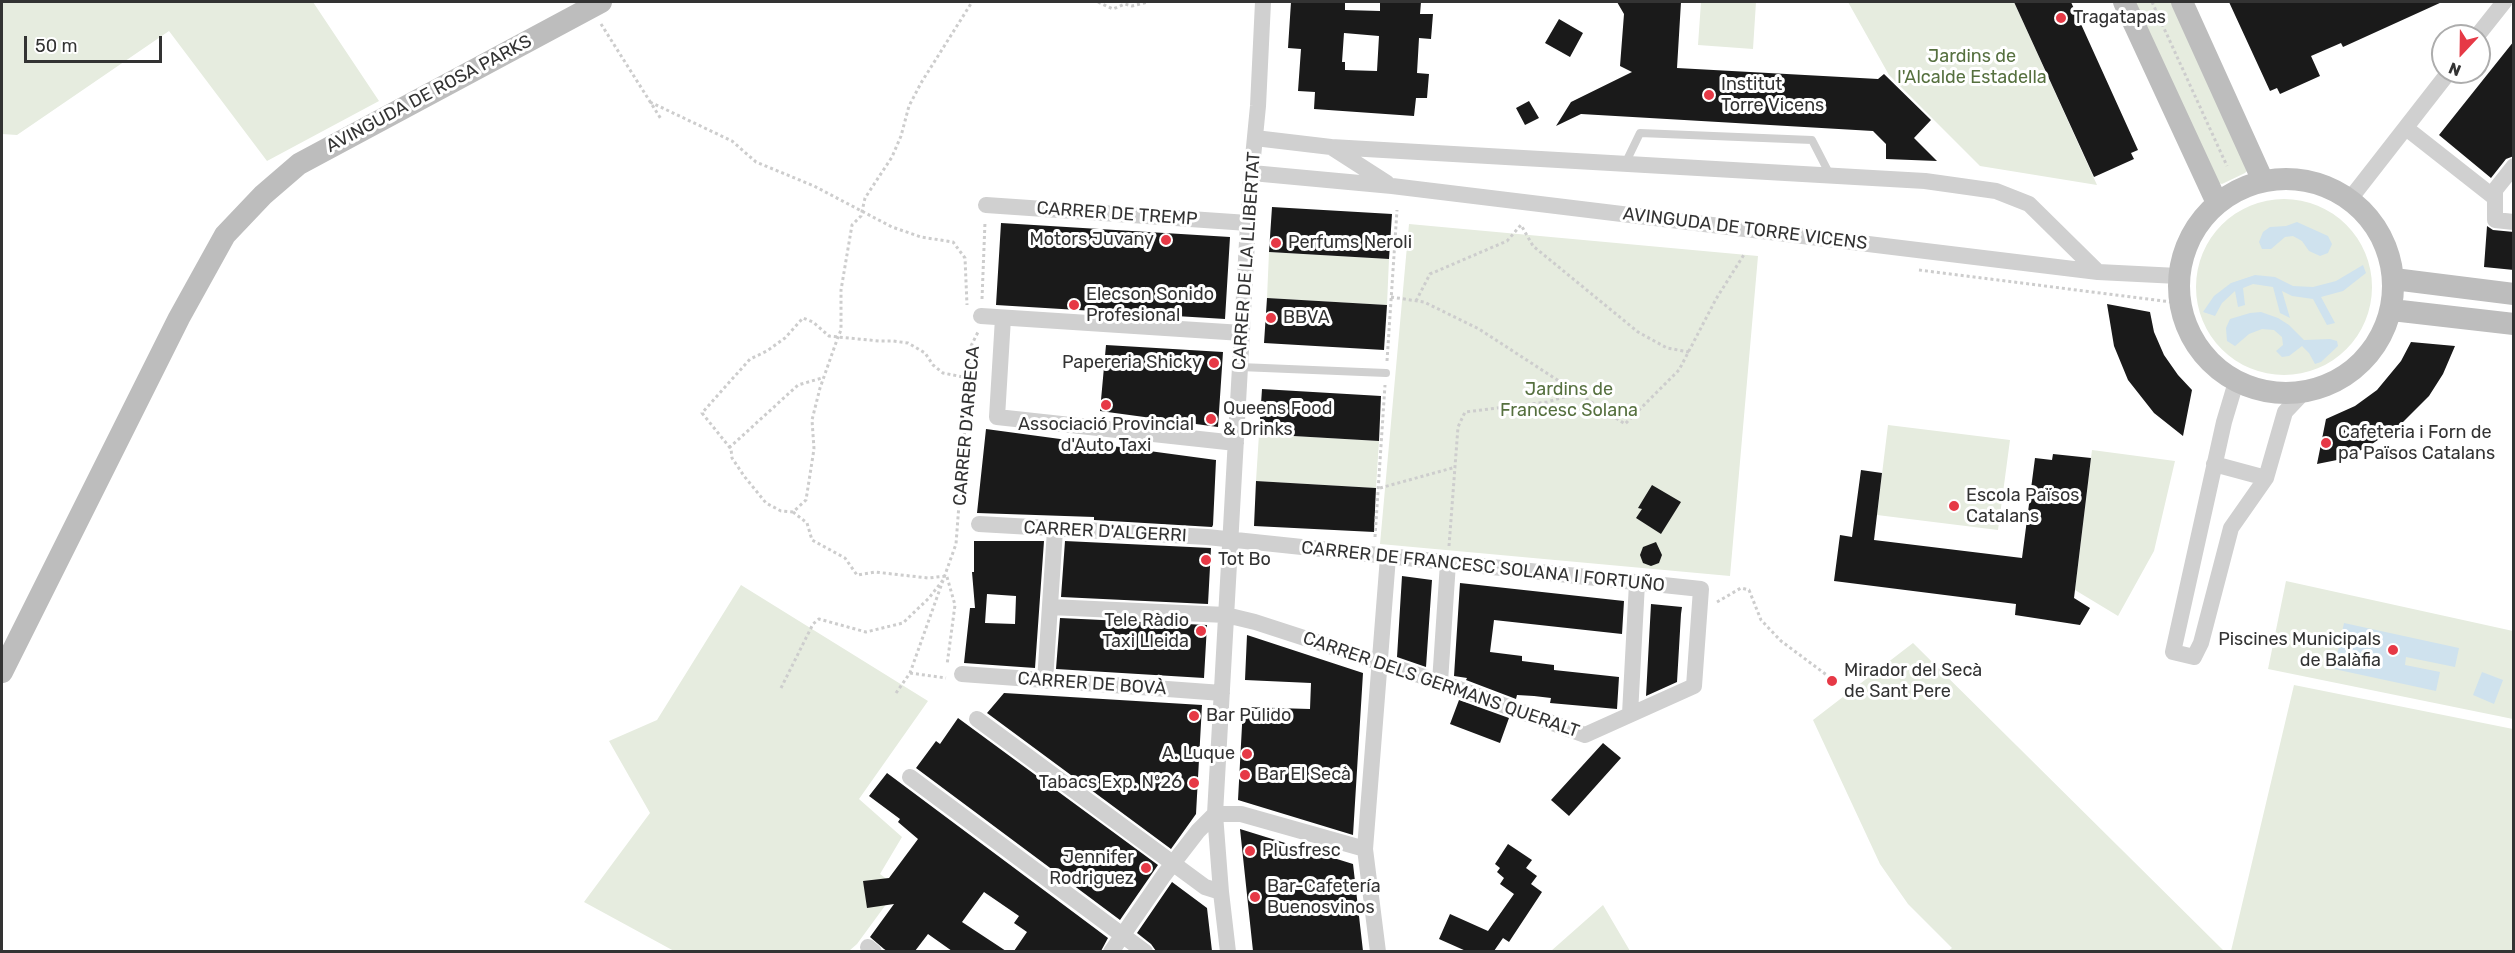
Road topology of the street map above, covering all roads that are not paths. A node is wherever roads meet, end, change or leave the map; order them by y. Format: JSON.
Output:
{"nodes":[{"id":1,"x":1263,"y":2,"type":"edge"},
{"id":2,"x":2124,"y":2,"type":"edge"},
{"id":3,"x":2182,"y":2,"type":"edge"},
{"id":4,"x":2504,"y":2,"type":"edge"},
{"id":5,"x":596,"y":4,"type":"edge"},
{"id":6,"x":2487,"y":24,"type":"edge"},
{"id":7,"x":2440,"y":84,"type":"edge"},
{"id":8,"x":2406,"y":128,"type":"junction"},
{"id":9,"x":1255,"y":138,"type":"junction"},
{"id":10,"x":1331,"y":147,"type":"junction"},
{"id":11,"x":1625,"y":164,"type":"junction"},
{"id":12,"x":2514,"y":166,"type":"edge"},
{"id":13,"x":1252,"y":173,"type":"junction"},
{"id":14,"x":1830,"y":176,"type":"junction"},
{"id":15,"x":2263,"y":181,"type":"junction"},
{"id":16,"x":1392,"y":186,"type":"junction"},
{"id":17,"x":2495,"y":198,"type":"junction"},
{"id":18,"x":2350,"y":199,"type":"junction"},
{"id":19,"x":2217,"y":203,"type":"junction"},
{"id":20,"x":986,"y":205,"type":"road end"},
{"id":21,"x":2514,"y":222,"type":"edge"},
{"id":22,"x":1248,"y":223,"type":"junction"},
{"id":23,"x":2098,"y":272,"type":"junction"},
{"id":24,"x":2178,"y":276,"type":"junction"},
{"id":25,"x":2394,"y":279,"type":"junction"},
{"id":26,"x":2514,"y":294,"type":"edge"},
{"id":27,"x":2392,"y":310,"type":"junction"},
{"id":28,"x":981,"y":316,"type":"road end"},
{"id":29,"x":1004,"y":318,"type":"junction"},
{"id":30,"x":2514,"y":324,"type":"edge"},
{"id":31,"x":1242,"y":333,"type":"junction"},
{"id":32,"x":1240,"y":367,"type":"junction"},
{"id":33,"x":1386,"y":373,"type":"road end"},
{"id":34,"x":2236,"y":382,"type":"junction"},
{"id":35,"x":2303,"y":393,"type":"junction"},
{"id":36,"x":1236,"y":443,"type":"junction"},
{"id":37,"x":2214,"y":464,"type":"junction"},
{"id":38,"x":2266,"y":478,"type":"junction"},
{"id":39,"x":979,"y":524,"type":"dead end"},
{"id":40,"x":1055,"y":530,"type":"junction"},
{"id":41,"x":1230,"y":540,"type":"junction"},
{"id":42,"x":1388,"y":557,"type":"junction"},
{"id":43,"x":1448,"y":564,"type":"junction"},
{"id":44,"x":1637,"y":583,"type":"junction"},
{"id":45,"x":1701,"y":589,"type":"joint"},
{"id":46,"x":1050,"y":607,"type":"junction"},
{"id":47,"x":1226,"y":615,"type":"junction"},
{"id":48,"x":1378,"y":663,"type":"junction"},
{"id":49,"x":2,"y":672,"type":"edge"},
{"id":50,"x":962,"y":674,"type":"dead end"},
{"id":51,"x":1045,"y":681,"type":"junction"},
{"id":52,"x":1440,"y":682,"type":"junction"},
{"id":53,"x":1222,"y":693,"type":"junction"},
{"id":54,"x":1630,"y":714,"type":"junction"},
{"id":55,"x":977,"y":718,"type":"dead end"},
{"id":56,"x":910,"y":777,"type":"dead end"},
{"id":57,"x":1215,"y":814,"type":"junction"},
{"id":58,"x":1365,"y":849,"type":"junction"},
{"id":59,"x":1173,"y":863,"type":"junction"},
{"id":60,"x":1221,"y":892,"type":"junction"},
{"id":61,"x":1123,"y":935,"type":"junction"},
{"id":62,"x":1111,"y":951,"type":"edge"},
{"id":63,"x":1145,"y":951,"type":"edge"},
{"id":64,"x":1228,"y":951,"type":"edge"},
{"id":65,"x":1377,"y":951,"type":"edge"}],
"edges":[{"from":1,"to":9,"type":"street","name":"CARRER DE LA LLIBERTAT"},
{"from":2,"to":19,"type":"street"},
{"from":3,"to":15,"type":"street"},
{"from":4,"to":6,"type":"street"},
{"from":5,"to":49,"type":"street","name":"AVINGUDA DE ROSA PARKS"},
{"from":7,"to":8,"type":"street"},
{"from":8,"to":17,"type":"street"},
{"from":8,"to":18,"type":"street"},
{"from":9,"to":10,"type":"street","name":"AVINGUDA DE TORRE VICENS"},
{"from":9,"to":13,"type":"street","name":"CARRER DE LA LLIBERTAT"},
{"from":10,"to":11,"type":"street","name":"AVINGUDA DE TORRE VICENS"},
{"from":10,"to":16,"type":"street","name":"AVINGUDA DE TORRE VICENS"},
{"from":11,"to":14,"type":"street","name":"AVINGUDA DE TORRE VICENS"},
{"from":11,"to":14,"type":"lane"},
{"from":12,"to":17,"type":"street"},
{"from":13,"to":16,"type":"street","name":"AVINGUDA DE TORRE VICENS"},
{"from":13,"to":22,"type":"street","name":"CARRER DE LA LLIBERTAT"},
{"from":14,"to":23,"type":"street","name":"AVINGUDA DE TORRE VICENS"},
{"from":15,"to":18,"type":"street"},
{"from":15,"to":19,"type":"street"},
{"from":16,"to":23,"type":"street","name":"AVINGUDA DE TORRE VICENS"},
{"from":17,"to":21,"type":"street"},
{"from":18,"to":25,"type":"street"},
{"from":19,"to":24,"type":"street"},
{"from":20,"to":22,"type":"street","name":"CARRER DE TREMP"},
{"from":22,"to":31,"type":"street","name":"CARRER DE LA LLIBERTAT"},
{"from":23,"to":24,"type":"street","name":"AVINGUDA DE TORRE VICENS"},
{"from":24,"to":34,"type":"street"},
{"from":25,"to":26,"type":"street"},
{"from":25,"to":27,"type":"street"},
{"from":27,"to":30,"type":"street"},
{"from":27,"to":35,"type":"street"},
{"from":28,"to":29,"type":"street"},
{"from":29,"to":31,"type":"street"},
{"from":29,"to":36,"type":"street"},
{"from":31,"to":32,"type":"street","name":"CARRER DE LA LLIBERTAT"},
{"from":32,"to":33,"type":"lane"},
{"from":32,"to":36,"type":"street","name":"CARRER DE LA LLIBERTAT"},
{"from":34,"to":35,"type":"street"},
{"from":34,"to":37,"type":"street"},
{"from":35,"to":38,"type":"street"},
{"from":36,"to":41,"type":"street","name":"CARRER DE LA LLIBERTAT"},
{"from":37,"to":38,"type":"street"},
{"from":37,"to":38,"type":"street"},
{"from":39,"to":40,"type":"street","name":"CARRER D'ALGERRI"},
{"from":40,"to":41,"type":"street","name":"CARRER D'ALGERRI"},
{"from":40,"to":46,"type":"street"},
{"from":41,"to":42,"type":"street","name":"CARRER DE FRANCESC SOLANA I FORTUÑO"},
{"from":41,"to":47,"type":"street","name":"CARRER DE LA LLIBERTAT"},
{"from":42,"to":43,"type":"street","name":"CARRER DE FRANCESC SOLANA I FORTUÑO"},
{"from":42,"to":48,"type":"street"},
{"from":43,"to":44,"type":"street","name":"CARRER DE FRANCESC SOLANA I FORTUÑO"},
{"from":43,"to":52,"type":"street"},
{"from":44,"to":45,"type":"street","name":"CARRER DE FRANCESC SOLANA I FORTUÑO"},
{"from":44,"to":54,"type":"street"},
{"from":45,"to":54,"type":"street","name":"CARRER DELS GERMANS QUERALT"},
{"from":46,"to":47,"type":"street","name":"CARRER DELS GERMANS QUERALT"},
{"from":46,"to":51,"type":"street"},
{"from":47,"to":48,"type":"street","name":"CARRER DELS GERMANS QUERALT"},
{"from":47,"to":53,"type":"street","name":"CARRER DE LA LLIBERTAT"},
{"from":48,"to":52,"type":"street","name":"CARRER DELS GERMANS QUERALT"},
{"from":48,"to":58,"type":"street"},
{"from":50,"to":51,"type":"street","name":"CARRER DE BOVÀ"},
{"from":51,"to":53,"type":"street","name":"CARRER DE BOVÀ"},
{"from":52,"to":54,"type":"street","name":"CARRER DELS GERMANS QUERALT"},
{"from":53,"to":57,"type":"street","name":"CARRER DE LA LLIBERTAT"},
{"from":55,"to":59,"type":"street"},
{"from":56,"to":61,"type":"street"},
{"from":57,"to":58,"type":"street"},
{"from":57,"to":59,"type":"street"},
{"from":57,"to":60,"type":"street","name":"CARRER DE LA LLIBERTAT"},
{"from":58,"to":65,"type":"street"},
{"from":59,"to":60,"type":"street"},
{"from":59,"to":61,"type":"street"},
{"from":60,"to":64,"type":"street","name":"CARRER DE LA LLIBERTAT"},
{"from":61,"to":62,"type":"street"},
{"from":61,"to":63,"type":"street"}]}
